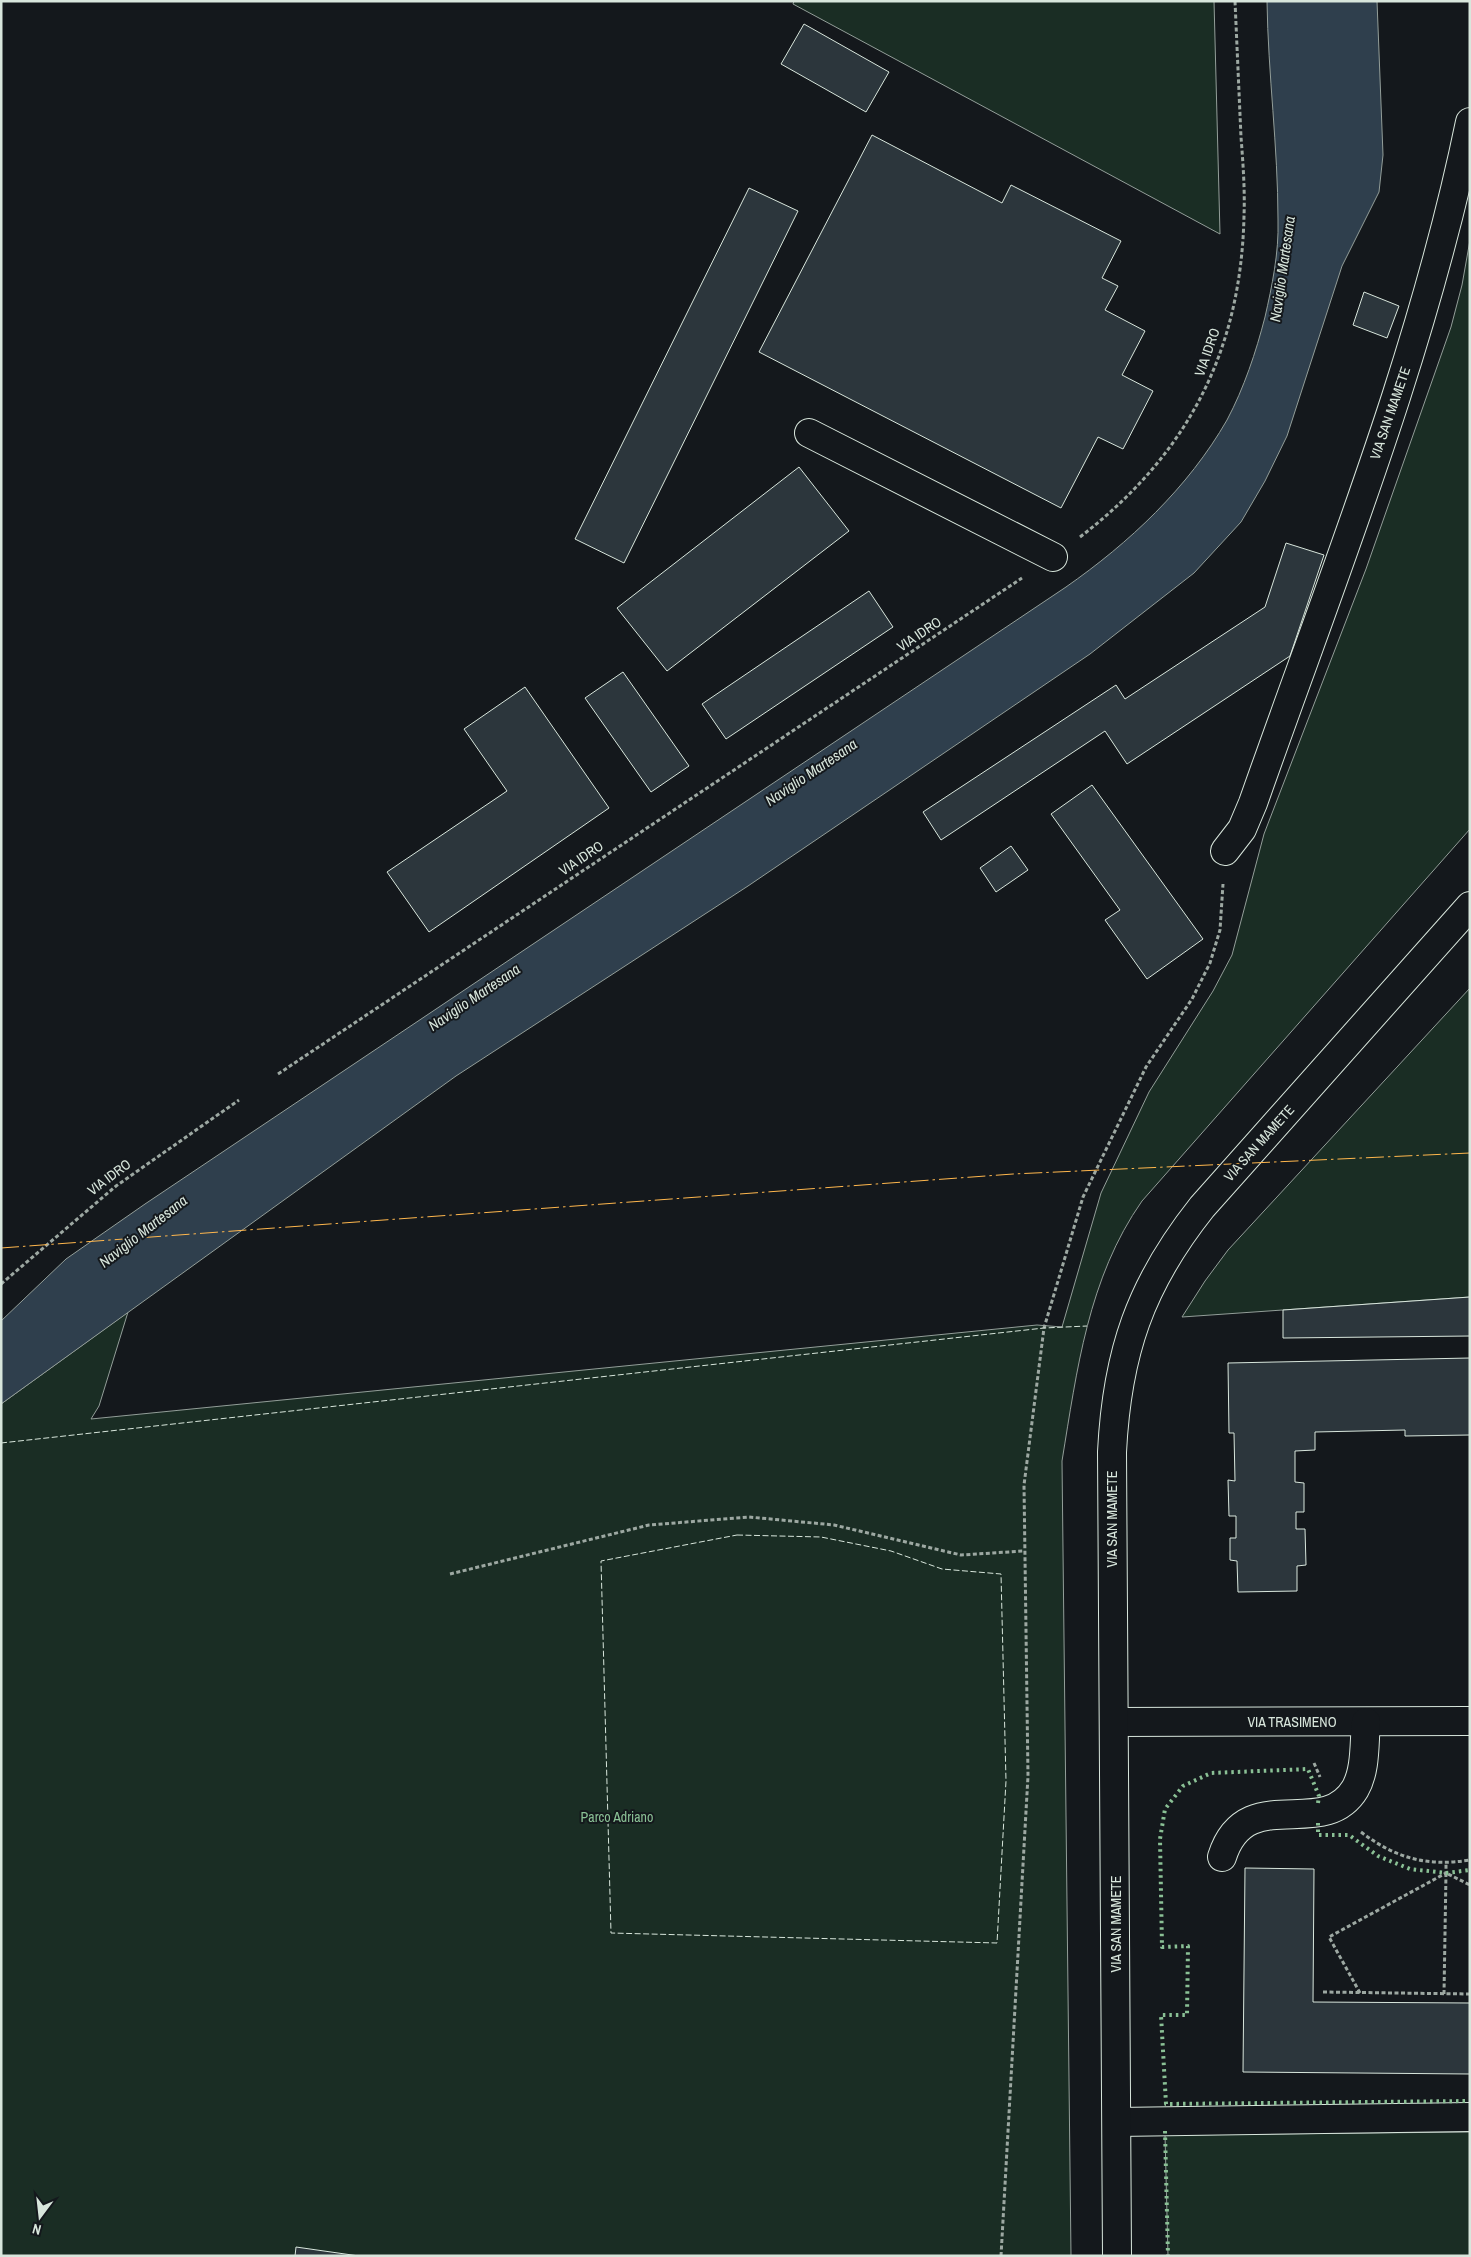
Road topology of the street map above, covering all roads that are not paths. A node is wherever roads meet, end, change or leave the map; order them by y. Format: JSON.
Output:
{"nodes":[{"id":1,"x":1470,"y":122,"type":"edge"},
{"id":2,"x":809,"y":432,"type":"dead end"},
{"id":3,"x":1053,"y":557,"type":"road end"},
{"id":4,"x":1225,"y":851,"type":"road end"},
{"id":5,"x":1470,"y":906,"type":"edge"},
{"id":6,"x":1470,"y":1721,"type":"edge"},
{"id":7,"x":1114,"y":1722,"type":"junction"},
{"id":8,"x":1366,"y":1722,"type":"junction"},
{"id":9,"x":1222,"y":1857,"type":"dead end"},
{"id":10,"x":1470,"y":2117,"type":"edge"},
{"id":11,"x":1117,"y":2122,"type":"junction"},
{"id":12,"x":1118,"y":2256,"type":"edge"}],
"edges":[{"from":1,"to":4,"type":"street","name":"VIA SAN MAMETE"},
{"from":2,"to":3,"type":"street"},
{"from":5,"to":7,"type":"street","name":"VIA SAN MAMETE"},
{"from":6,"to":8,"type":"street","name":"VIA TRASIMENO"},
{"from":7,"to":8,"type":"street","name":"VIA TRASIMENO"},
{"from":7,"to":11,"type":"street","name":"VIA SAN MAMETE"},
{"from":8,"to":9,"type":"street"},
{"from":10,"to":11,"type":"street"},
{"from":11,"to":12,"type":"street","name":"VIA SAN MAMETE"}]}
